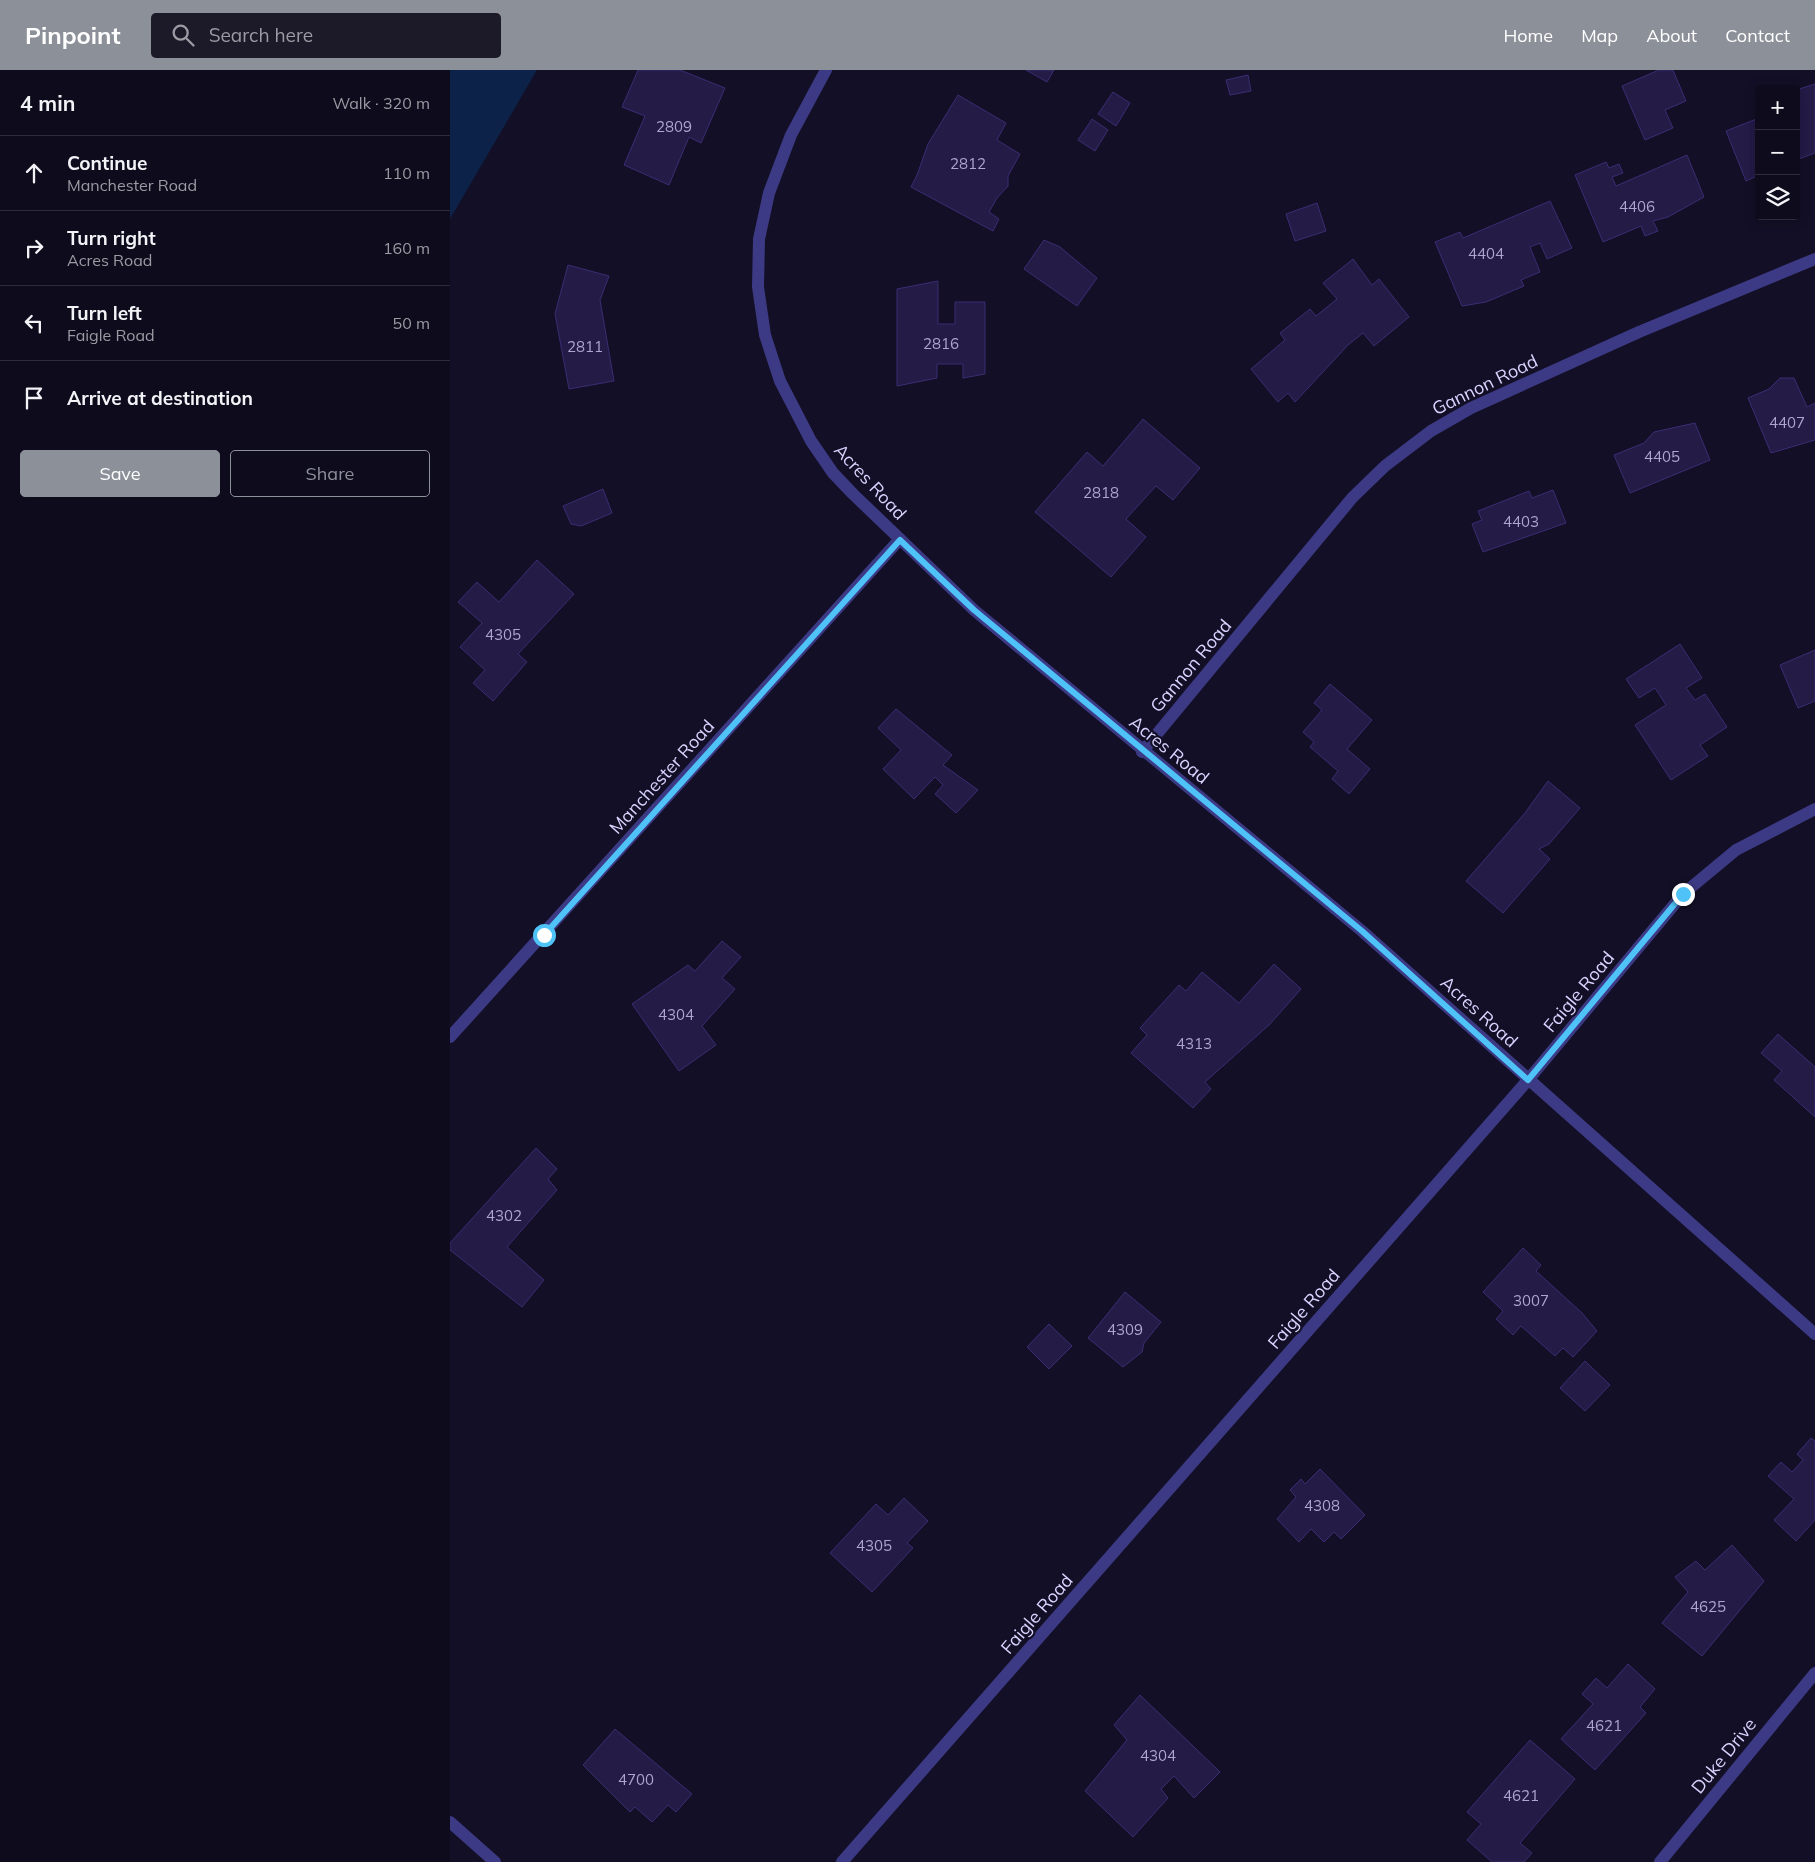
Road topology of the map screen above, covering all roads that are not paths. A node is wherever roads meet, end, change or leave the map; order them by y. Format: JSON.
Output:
{"nodes":[{"id":1,"x":826,"y":70,"type":"edge"},
{"id":2,"x":1815,"y":259,"type":"edge"},
{"id":3,"x":900,"y":540,"type":"junction"},
{"id":4,"x":1142,"y":752,"type":"junction"},
{"id":5,"x":1815,"y":810,"type":"edge"},
{"id":6,"x":450,"y":1037,"type":"edge"},
{"id":7,"x":1528,"y":1080,"type":"junction"},
{"id":8,"x":1815,"y":1334,"type":"edge"},
{"id":9,"x":1815,"y":1673,"type":"edge"},
{"id":10,"x":450,"y":1822,"type":"edge"},
{"id":11,"x":495,"y":1862,"type":"edge"},
{"id":12,"x":842,"y":1862,"type":"edge"},
{"id":13,"x":1660,"y":1862,"type":"edge"}],
"edges":[{"from":1,"to":3,"type":"street","name":"Acres Road"},
{"from":2,"to":4,"type":"street","name":"Gannon Road"},
{"from":3,"to":4,"type":"street","name":"Acres Road"},
{"from":3,"to":6,"type":"street","name":"Manchester Road"},
{"from":4,"to":7,"type":"street","name":"Acres Road"},
{"from":5,"to":7,"type":"street","name":"Faigle Road"},
{"from":7,"to":8,"type":"street","name":"Acres Road"},
{"from":7,"to":12,"type":"street","name":"Faigle Road"},
{"from":9,"to":13,"type":"street","name":"Duke Drive"},
{"from":10,"to":11,"type":"street"}]}
